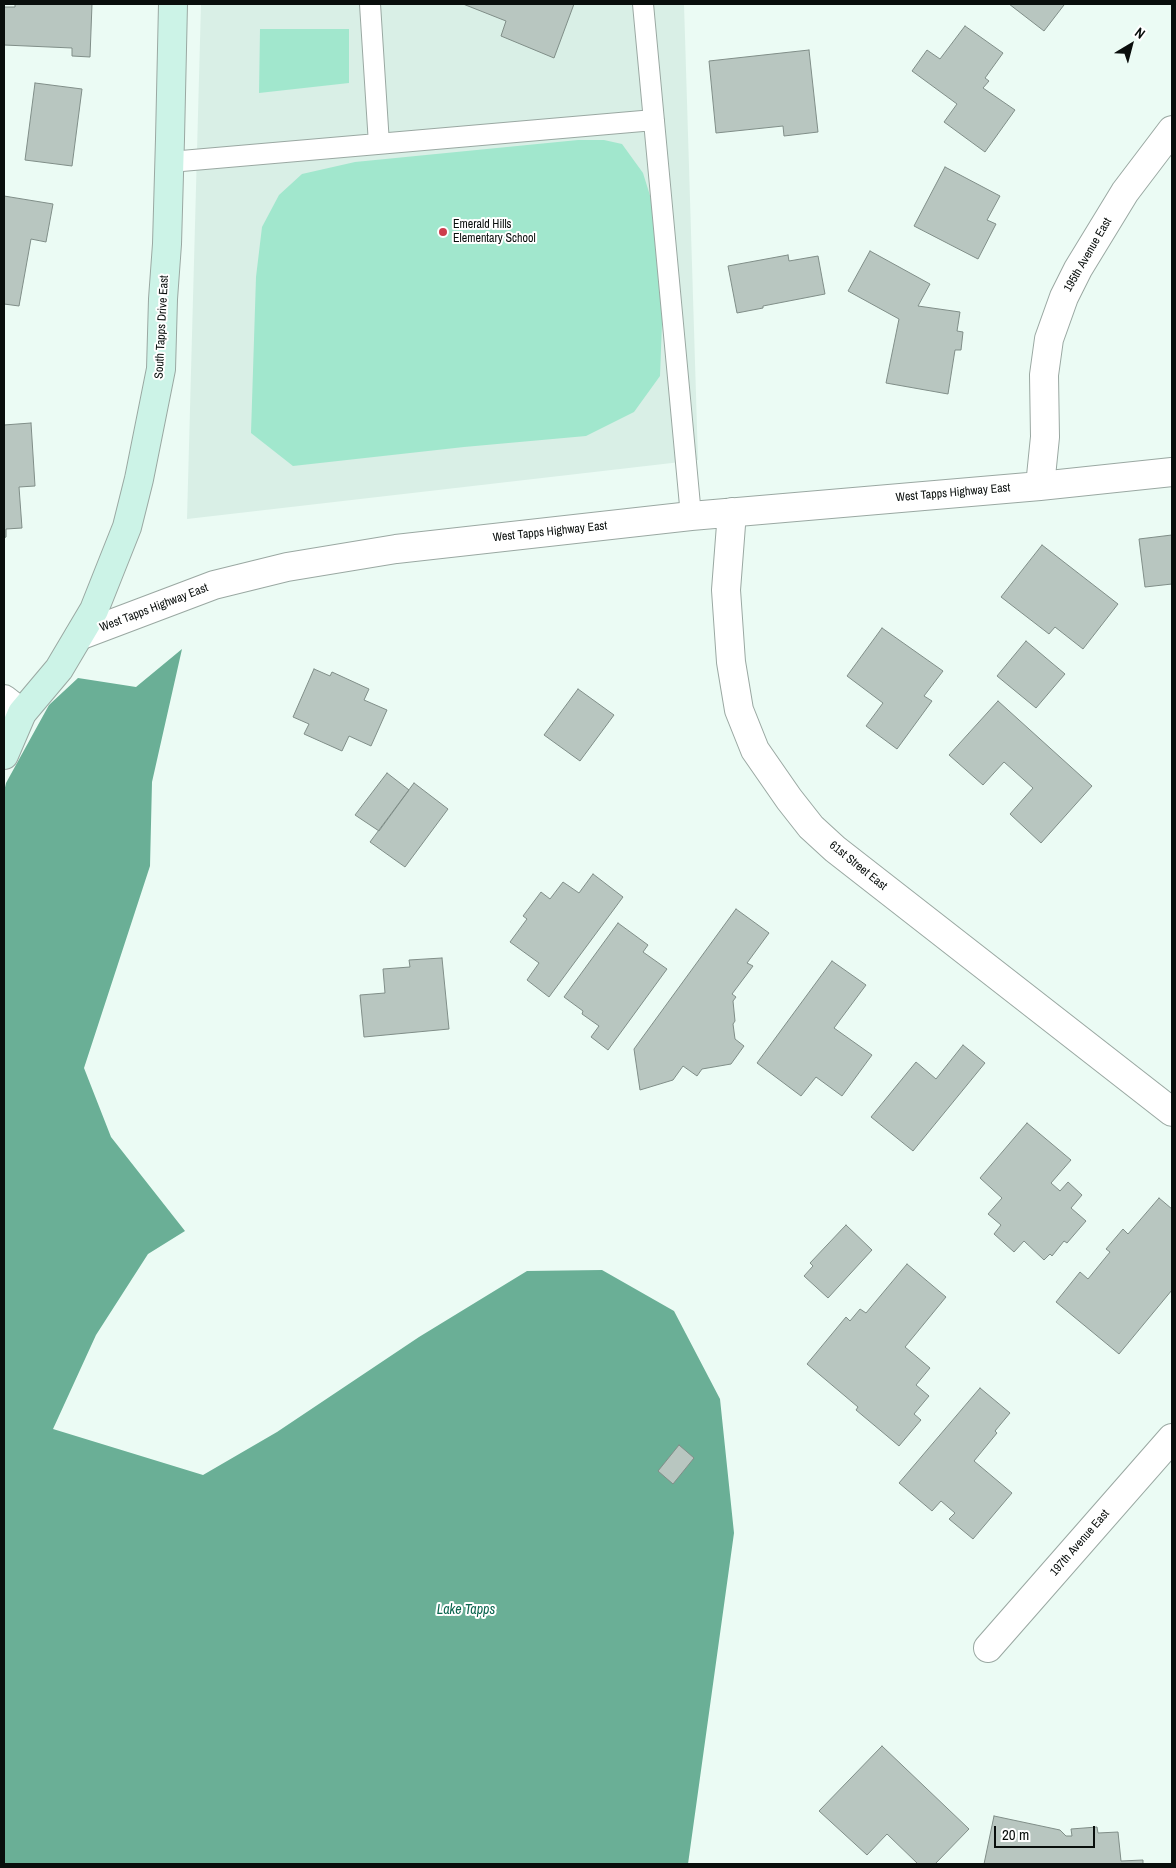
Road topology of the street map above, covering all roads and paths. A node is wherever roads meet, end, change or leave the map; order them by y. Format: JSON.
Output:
{"nodes":[{"id":1,"x":173,"y":4,"type":"edge"},
{"id":2,"x":370,"y":4,"type":"edge"},
{"id":3,"x":643,"y":4,"type":"edge"},
{"id":4,"x":654,"y":120,"type":"junction"},
{"id":5,"x":1172,"y":130,"type":"edge"},
{"id":6,"x":379,"y":144,"type":"junction"},
{"id":7,"x":170,"y":162,"type":"junction"},
{"id":8,"x":1172,"y":472,"type":"edge"},
{"id":9,"x":1040,"y":486,"type":"junction"},
{"id":10,"x":732,"y":512,"type":"junction"},
{"id":11,"x":691,"y":516,"type":"junction"},
{"id":12,"x":80,"y":636,"type":"junction"},
{"id":13,"x":13,"y":706,"type":"edge"},
{"id":14,"x":4,"y":754,"type":"edge"},
{"id":15,"x":1172,"y":1112,"type":"edge"},
{"id":16,"x":1172,"y":1438,"type":"edge"},
{"id":17,"x":988,"y":1648,"type":"dead end"}],
"edges":[{"from":1,"to":7,"type":"street","name":"South Tapps Drive East"},
{"from":2,"to":6,"type":"lane"},
{"from":3,"to":4,"type":"lane"},
{"from":4,"to":6,"type":"lane"},
{"from":4,"to":11,"type":"lane"},
{"from":5,"to":9,"type":"street","name":"195th Avenue East"},
{"from":6,"to":7,"type":"lane"},
{"from":7,"to":12,"type":"street","name":"South Tapps Drive East"},
{"from":8,"to":9,"type":"street","name":"West Tapps Highway East"},
{"from":9,"to":10,"type":"street","name":"West Tapps Highway East"},
{"from":10,"to":11,"type":"street","name":"West Tapps Highway East"},
{"from":10,"to":15,"type":"street","name":"61st Street East"},
{"from":11,"to":12,"type":"street","name":"West Tapps Highway East"},
{"from":12,"to":13,"type":"street"},
{"from":13,"to":14,"type":"street"},
{"from":16,"to":17,"type":"street","name":"197th Avenue East"}]}
